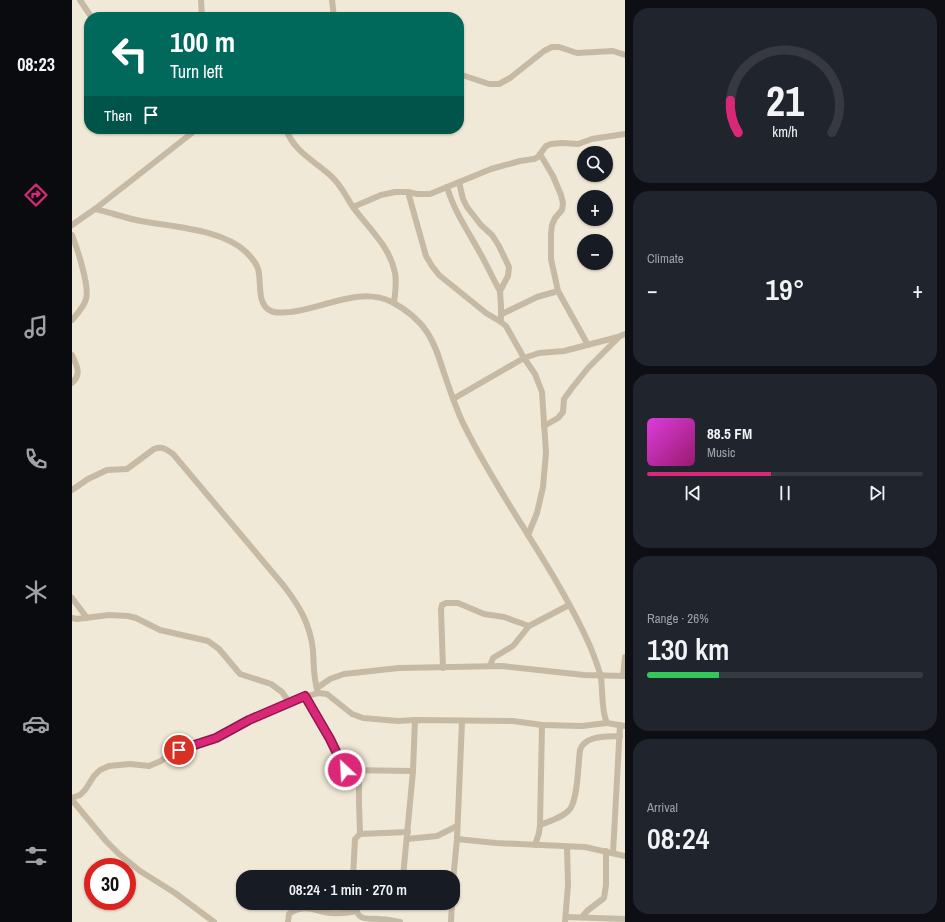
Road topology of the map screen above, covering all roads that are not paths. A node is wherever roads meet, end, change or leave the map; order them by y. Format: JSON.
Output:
{"nodes":[{"id":1,"x":80,"y":0,"type":"edge"},
{"id":2,"x":201,"y":0,"type":"edge"},
{"id":3,"x":332,"y":0,"type":"edge"},
{"id":4,"x":88,"y":12,"type":"edge"},
{"id":5,"x":202,"y":12,"type":"edge"},
{"id":6,"x":333,"y":12,"type":"edge"},
{"id":7,"x":625,"y":55,"type":"edge"},
{"id":8,"x":464,"y":76,"type":"edge"},
{"id":9,"x":192,"y":134,"type":"edge"},
{"id":10,"x":288,"y":134,"type":"edge"},
{"id":11,"x":625,"y":134,"type":"edge"},
{"id":12,"x":540,"y":154,"type":"junction"},
{"id":13,"x":459,"y":182,"type":"junction"},
{"id":14,"x":446,"y":187,"type":"junction"},
{"id":15,"x":408,"y":192,"type":"junction"},
{"id":16,"x":353,"y":207,"type":"junction"},
{"id":17,"x":95,"y":209,"type":"junction"},
{"id":18,"x":72,"y":225,"type":"edge"},
{"id":19,"x":72,"y":235,"type":"edge"},
{"id":20,"x":500,"y":291,"type":"junction"},
{"id":21,"x":558,"y":291,"type":"junction"},
{"id":22,"x":394,"y":303,"type":"junction"},
{"id":23,"x":502,"y":314,"type":"junction"},
{"id":24,"x":72,"y":320,"type":"edge"},
{"id":25,"x":501,"y":322,"type":"junction"},
{"id":26,"x":625,"y":334,"type":"edge"},
{"id":27,"x":618,"y":338,"type":"junction"},
{"id":28,"x":588,"y":345,"type":"junction"},
{"id":29,"x":72,"y":355,"type":"edge"},
{"id":30,"x":524,"y":358,"type":"junction"},
{"id":31,"x":72,"y":383,"type":"edge"},
{"id":32,"x":453,"y":399,"type":"junction"},
{"id":33,"x":544,"y":426,"type":"junction"},
{"id":34,"x":72,"y":490,"type":"edge"},
{"id":35,"x":528,"y":535,"type":"junction"},
{"id":36,"x":72,"y":598,"type":"edge"},
{"id":37,"x":569,"y":605,"type":"junction"},
{"id":38,"x":72,"y":618,"type":"edge"},
{"id":39,"x":87,"y":618,"type":"junction"},
{"id":40,"x":529,"y":626,"type":"junction"},
{"id":41,"x":625,"y":657,"type":"edge"},
{"id":42,"x":490,"y":666,"type":"junction"},
{"id":43,"x":443,"y":668,"type":"junction"},
{"id":44,"x":600,"y":675,"type":"junction"},
{"id":45,"x":624,"y":676,"type":"edge"},
{"id":46,"x":317,"y":690,"type":"junction"},
{"id":47,"x":305,"y":696,"type":"junction"},
{"id":48,"x":289,"y":702,"type":"junction"},
{"id":49,"x":415,"y":720,"type":"junction"},
{"id":50,"x":462,"y":721,"type":"junction"},
{"id":51,"x":607,"y":723,"type":"junction"},
{"id":52,"x":542,"y":725,"type":"junction"},
{"id":53,"x":622,"y":725,"type":"edge"},
{"id":54,"x":620,"y":736,"type":"junction"},
{"id":55,"x":359,"y":771,"type":"junction"},
{"id":56,"x":413,"y":771,"type":"junction"},
{"id":57,"x":617,"y":772,"type":"junction"},
{"id":58,"x":625,"y":772,"type":"edge"},
{"id":59,"x":72,"y":799,"type":"edge"},
{"id":60,"x":540,"y":825,"type":"junction"},
{"id":61,"x":457,"y":826,"type":"junction"},
{"id":62,"x":408,"y":832,"type":"junction"},
{"id":63,"x":360,"y":834,"type":"junction"},
{"id":64,"x":407,"y":839,"type":"junction"},
{"id":65,"x":457,"y":839,"type":"junction"},
{"id":66,"x":535,"y":845,"type":"junction"},
{"id":67,"x":567,"y":847,"type":"junction"},
{"id":68,"x":606,"y":851,"type":"junction"},
{"id":69,"x":613,"y":853,"type":"junction"},
{"id":70,"x":625,"y":856,"type":"edge"},
{"id":71,"x":353,"y":870,"type":"edge"},
{"id":72,"x":404,"y":870,"type":"edge"},
{"id":73,"x":454,"y":870,"type":"edge"},
{"id":74,"x":452,"y":910,"type":"edge"},
{"id":75,"x":357,"y":911,"type":"joint"},
{"id":76,"x":582,"y":917,"type":"junction"},
{"id":77,"x":566,"y":919,"type":"edge"},
{"id":78,"x":625,"y":919,"type":"edge"},
{"id":79,"x":214,"y":922,"type":"edge"},
{"id":80,"x":288,"y":922,"type":"edge"},
{"id":81,"x":400,"y":922,"type":"edge"},
{"id":82,"x":451,"y":922,"type":"edge"}],
"edges":[{"from":1,"to":4,"type":"street"},
{"from":2,"to":5,"type":"street"},
{"from":3,"to":6,"type":"street"},
{"from":7,"to":8,"type":"street"},
{"from":9,"to":17,"type":"street"},
{"from":10,"to":16,"type":"street"},
{"from":11,"to":12,"type":"street"},
{"from":12,"to":13,"type":"street"},
{"from":12,"to":21,"type":"street"},
{"from":13,"to":14,"type":"street"},
{"from":13,"to":20,"type":"street"},
{"from":14,"to":15,"type":"street"},
{"from":14,"to":20,"type":"street"},
{"from":15,"to":16,"type":"street"},
{"from":15,"to":25,"type":"street"},
{"from":16,"to":22,"type":"street"},
{"from":17,"to":18,"type":"street"},
{"from":17,"to":22,"type":"street"},
{"from":19,"to":24,"type":"street"},
{"from":20,"to":23,"type":"street"},
{"from":21,"to":23,"type":"street"},
{"from":21,"to":28,"type":"street"},
{"from":22,"to":32,"type":"street"},
{"from":23,"to":25,"type":"street"},
{"from":25,"to":30,"type":"street"},
{"from":26,"to":27,"type":"street"},
{"from":27,"to":28,"type":"street"},
{"from":27,"to":33,"type":"street"},
{"from":28,"to":30,"type":"street"},
{"from":29,"to":31,"type":"street"},
{"from":30,"to":32,"type":"street"},
{"from":30,"to":33,"type":"street"},
{"from":32,"to":35,"type":"street"},
{"from":33,"to":35,"type":"street"},
{"from":34,"to":46,"type":"street"},
{"from":35,"to":37,"type":"street"},
{"from":36,"to":39,"type":"street"},
{"from":37,"to":40,"type":"street"},
{"from":37,"to":44,"type":"street"},
{"from":38,"to":39,"type":"street"},
{"from":39,"to":48,"type":"street"},
{"from":40,"to":42,"type":"street"},
{"from":40,"to":43,"type":"street"},
{"from":41,"to":45,"type":"street"},
{"from":42,"to":43,"type":"street"},
{"from":42,"to":44,"type":"street"},
{"from":43,"to":46,"type":"street"},
{"from":44,"to":45,"type":"street"},
{"from":44,"to":51,"type":"street"},
{"from":46,"to":47,"type":"street"},
{"from":46,"to":49,"type":"street"},
{"from":47,"to":48,"type":"street"},
{"from":47,"to":55,"type":"street"},
{"from":48,"to":59,"type":"street"},
{"from":49,"to":50,"type":"street"},
{"from":49,"to":56,"type":"street"},
{"from":50,"to":52,"type":"street"},
{"from":50,"to":61,"type":"street"},
{"from":51,"to":52,"type":"street"},
{"from":51,"to":53,"type":"street"},
{"from":52,"to":60,"type":"street"},
{"from":53,"to":54,"type":"street"},
{"from":54,"to":57,"type":"street"},
{"from":54,"to":60,"type":"street"},
{"from":55,"to":56,"type":"street"},
{"from":55,"to":63,"type":"street"},
{"from":56,"to":62,"type":"street"},
{"from":57,"to":58,"type":"street"},
{"from":57,"to":69,"type":"street"},
{"from":59,"to":79,"type":"street"},
{"from":60,"to":66,"type":"street"},
{"from":61,"to":64,"type":"street"},
{"from":61,"to":65,"type":"street"},
{"from":62,"to":63,"type":"street"},
{"from":62,"to":64,"type":"street"},
{"from":63,"to":71,"type":"street"},
{"from":64,"to":72,"type":"street"},
{"from":65,"to":66,"type":"street"},
{"from":65,"to":73,"type":"street"},
{"from":66,"to":67,"type":"street"},
{"from":67,"to":68,"type":"street"},
{"from":67,"to":77,"type":"street"},
{"from":68,"to":69,"type":"street"},
{"from":68,"to":76,"type":"street"},
{"from":69,"to":70,"type":"street"},
{"from":74,"to":82,"type":"street"},
{"from":75,"to":80,"type":"street"},
{"from":75,"to":81,"type":"street"},
{"from":76,"to":77,"type":"street"},
{"from":76,"to":78,"type":"street"}]}
